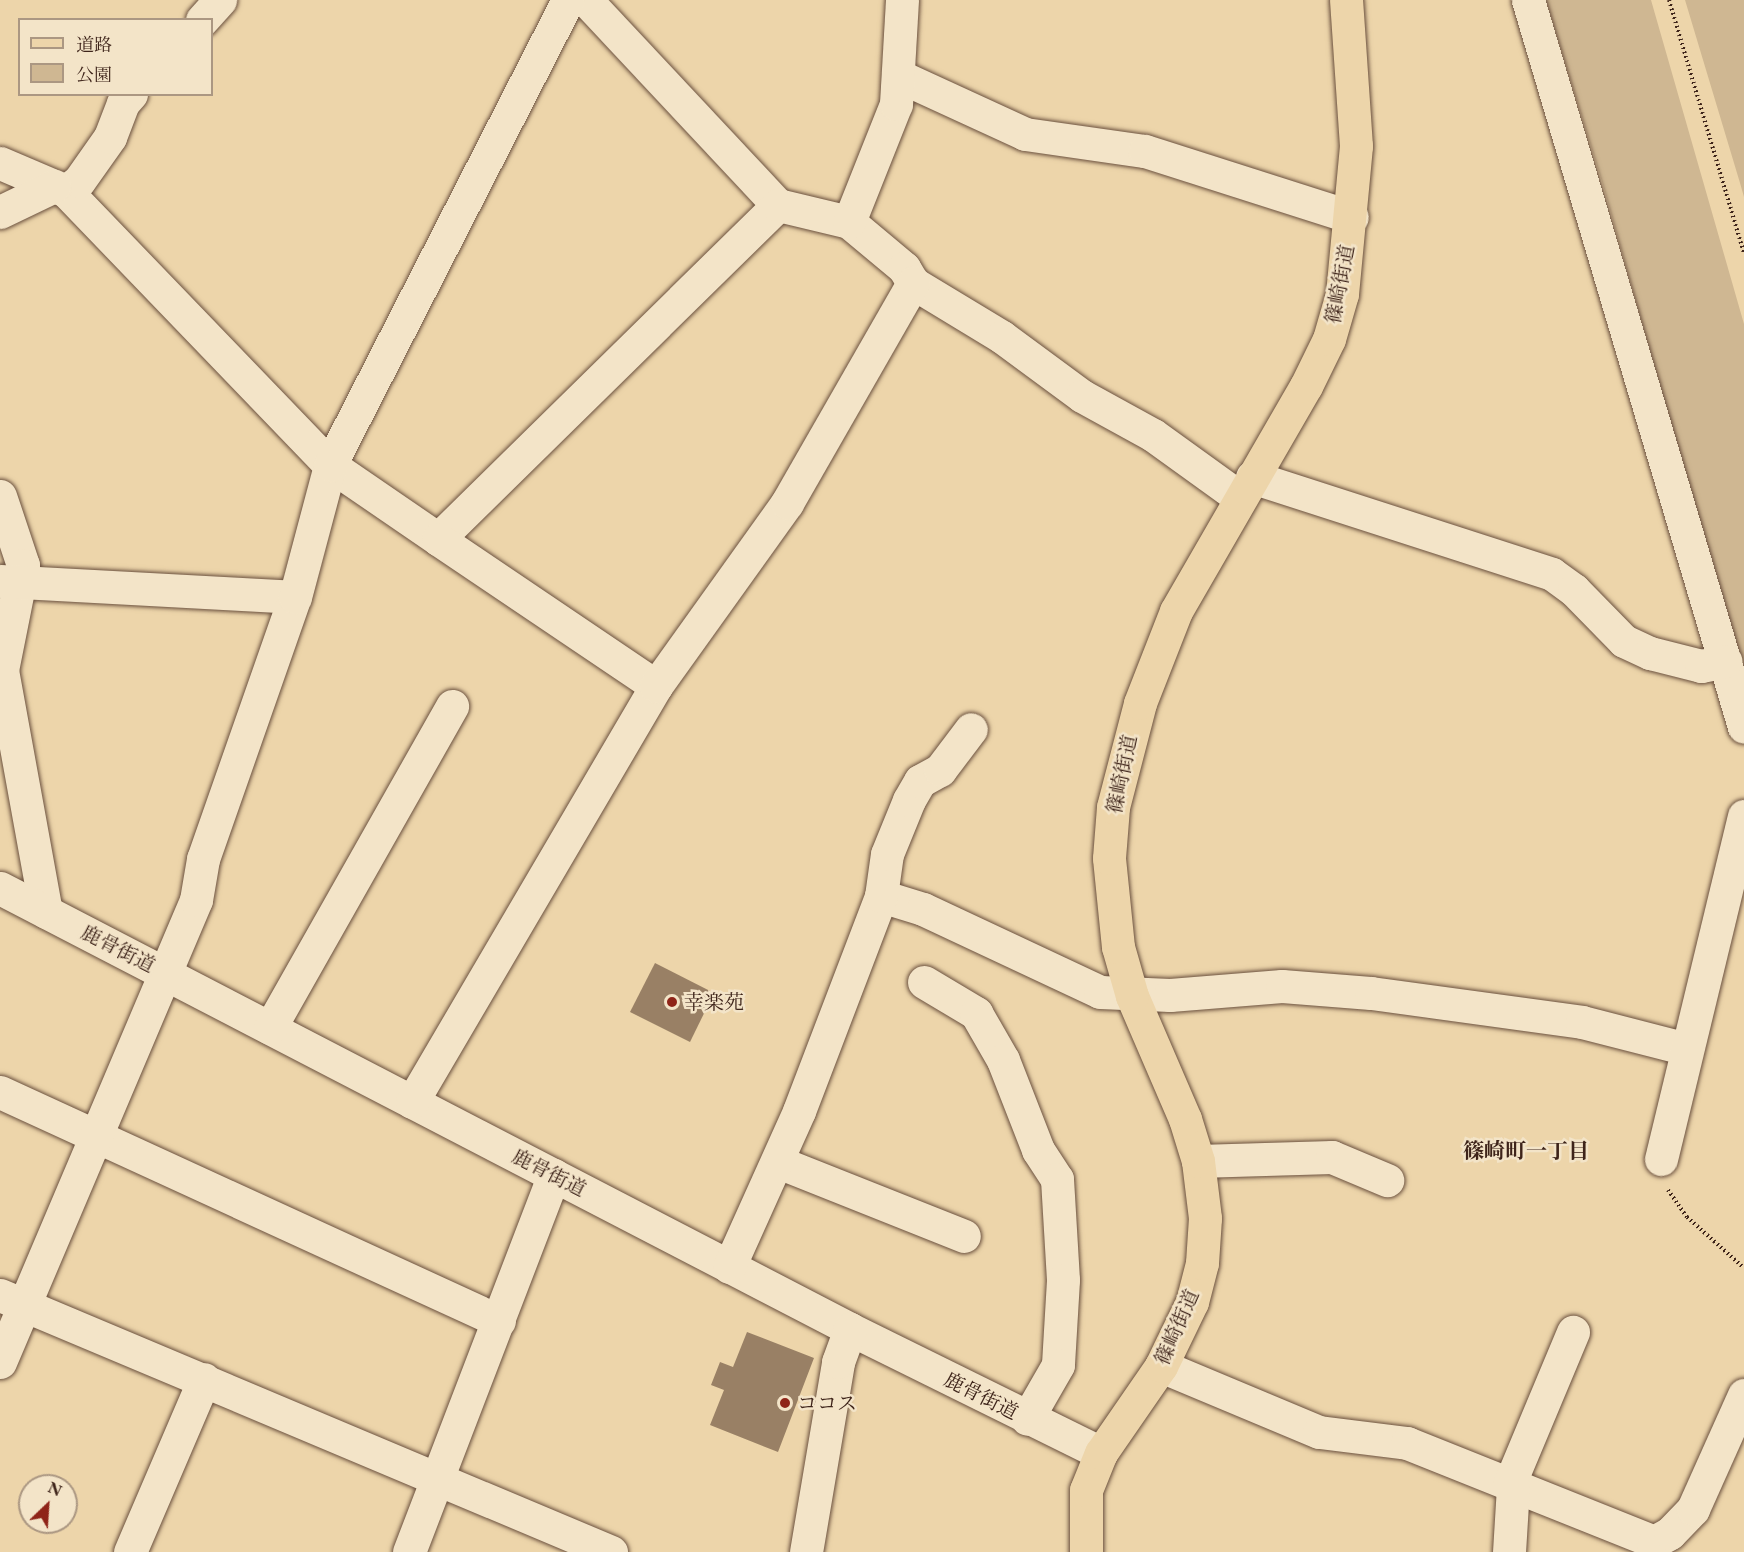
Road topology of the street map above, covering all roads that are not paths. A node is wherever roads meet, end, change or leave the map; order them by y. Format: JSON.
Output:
{"nodes":[{"id":1,"x":220,"y":0,"type":"edge"},
{"id":2,"x":568,"y":0,"type":"edge"},
{"id":3,"x":586,"y":0,"type":"edge"},
{"id":4,"x":902,"y":0,"type":"edge"},
{"id":5,"x":1346,"y":0,"type":"edge"},
{"id":6,"x":1528,"y":0,"type":"edge"},
{"id":7,"x":204,"y":18,"type":"edge"},
{"id":8,"x":899,"y":76,"type":"junction"},
{"id":9,"x":129,"y":96,"type":"edge"},
{"id":10,"x":0,"y":163,"type":"edge"},
{"id":11,"x":60,"y":188,"type":"junction"},
{"id":12,"x":778,"y":205,"type":"junction"},
{"id":13,"x":0,"y":212,"type":"edge"},
{"id":14,"x":1352,"y":217,"type":"junction"},
{"id":15,"x":849,"y":222,"type":"junction"},
{"id":16,"x":913,"y":283,"type":"junction"},
{"id":17,"x":330,"y":465,"type":"junction"},
{"id":18,"x":1245,"y":487,"type":"junction"},
{"id":19,"x":0,"y":496,"type":"edge"},
{"id":20,"x":438,"y":539,"type":"junction"},
{"id":21,"x":9,"y":583,"type":"edge"},
{"id":22,"x":295,"y":597,"type":"junction"},
{"id":23,"x":1726,"y":661,"type":"junction"},
{"id":24,"x":656,"y":686,"type":"junction"},
{"id":25,"x":452,"y":706,"type":"dead end"},
{"id":26,"x":1744,"y":727,"type":"edge"},
{"id":27,"x":971,"y":729,"type":"dead end"},
{"id":28,"x":1744,"y":816,"type":"edge"},
{"id":29,"x":0,"y":888,"type":"edge"},
{"id":30,"x":881,"y":896,"type":"junction"},
{"id":31,"x":46,"y":912,"type":"junction"},
{"id":32,"x":168,"y":975,"type":"junction"},
{"id":33,"x":924,"y":982,"type":"dead end"},
{"id":34,"x":1132,"y":996,"type":"junction"},
{"id":35,"x":270,"y":1028,"type":"junction"},
{"id":36,"x":1687,"y":1049,"type":"junction"},
{"id":37,"x":0,"y":1092,"type":"edge"},
{"id":38,"x":412,"y":1102,"type":"junction"},
{"id":39,"x":99,"y":1137,"type":"junction"},
{"id":40,"x":1660,"y":1160,"type":"road end"},
{"id":41,"x":1198,"y":1161,"type":"junction"},
{"id":42,"x":777,"y":1162,"type":"junction"},
{"id":43,"x":554,"y":1175,"type":"junction"},
{"id":44,"x":1387,"y":1180,"type":"dead end"},
{"id":45,"x":964,"y":1236,"type":"dead end"},
{"id":46,"x":729,"y":1267,"type":"junction"},
{"id":47,"x":13,"y":1300,"type":"edge"},
{"id":48,"x":499,"y":1321,"type":"junction"},
{"id":49,"x":850,"y":1329,"type":"junction"},
{"id":50,"x":1573,"y":1332,"type":"dead end"},
{"id":51,"x":0,"y":1362,"type":"edge"},
{"id":52,"x":1161,"y":1366,"type":"junction"},
{"id":53,"x":204,"y":1379,"type":"junction"},
{"id":54,"x":1744,"y":1395,"type":"edge"},
{"id":55,"x":1027,"y":1419,"type":"junction"},
{"id":56,"x":1101,"y":1453,"type":"junction"},
{"id":57,"x":438,"y":1479,"type":"junction"},
{"id":58,"x":1511,"y":1486,"type":"junction"},
{"id":59,"x":1653,"y":1547,"type":"edge"},
{"id":60,"x":140,"y":1549,"type":"edge"},
{"id":61,"x":409,"y":1552,"type":"edge"},
{"id":62,"x":610,"y":1552,"type":"edge"},
{"id":63,"x":806,"y":1552,"type":"edge"},
{"id":64,"x":1086,"y":1552,"type":"edge"},
{"id":65,"x":1509,"y":1552,"type":"edge"}],
"edges":[{"from":1,"to":7,"type":"street"},
{"from":2,"to":17,"type":"street"},
{"from":3,"to":12,"type":"street"},
{"from":4,"to":8,"type":"street"},
{"from":5,"to":14,"type":"main road","name":"篠崎街道"},
{"from":6,"to":23,"type":"street"},
{"from":8,"to":14,"type":"street"},
{"from":8,"to":15,"type":"street"},
{"from":9,"to":11,"type":"street"},
{"from":10,"to":11,"type":"street"},
{"from":11,"to":13,"type":"street"},
{"from":11,"to":17,"type":"street"},
{"from":12,"to":15,"type":"street"},
{"from":12,"to":20,"type":"street"},
{"from":14,"to":18,"type":"main road","name":"篠崎街道"},
{"from":15,"to":16,"type":"street"},
{"from":16,"to":18,"type":"street"},
{"from":16,"to":24,"type":"street"},
{"from":17,"to":20,"type":"street"},
{"from":17,"to":22,"type":"street"},
{"from":18,"to":23,"type":"street"},
{"from":18,"to":34,"type":"main road","name":"篠崎街道"},
{"from":19,"to":21,"type":"street"},
{"from":20,"to":24,"type":"street"},
{"from":21,"to":22,"type":"street"},
{"from":21,"to":31,"type":"street"},
{"from":22,"to":32,"type":"street"},
{"from":23,"to":26,"type":"street"},
{"from":24,"to":38,"type":"street"},
{"from":25,"to":35,"type":"street"},
{"from":27,"to":30,"type":"street"},
{"from":28,"to":36,"type":"street"},
{"from":29,"to":31,"type":"street","name":"鹿骨街道"},
{"from":30,"to":34,"type":"street"},
{"from":30,"to":42,"type":"street"},
{"from":31,"to":32,"type":"street","name":"鹿骨街道"},
{"from":32,"to":35,"type":"street","name":"鹿骨街道"},
{"from":32,"to":39,"type":"street"},
{"from":33,"to":55,"type":"street"},
{"from":34,"to":36,"type":"street"},
{"from":34,"to":41,"type":"main road","name":"篠崎街道"},
{"from":35,"to":38,"type":"street","name":"鹿骨街道"},
{"from":36,"to":40,"type":"street"},
{"from":37,"to":39,"type":"street"},
{"from":38,"to":43,"type":"street","name":"鹿骨街道"},
{"from":39,"to":47,"type":"street"},
{"from":39,"to":48,"type":"street"},
{"from":41,"to":44,"type":"street"},
{"from":41,"to":52,"type":"main road","name":"篠崎街道"},
{"from":42,"to":45,"type":"street"},
{"from":42,"to":46,"type":"street"},
{"from":43,"to":46,"type":"street","name":"鹿骨街道"},
{"from":43,"to":48,"type":"street"},
{"from":46,"to":49,"type":"street","name":"鹿骨街道"},
{"from":47,"to":51,"type":"street"},
{"from":47,"to":53,"type":"street"},
{"from":48,"to":57,"type":"street"},
{"from":49,"to":55,"type":"street","name":"鹿骨街道"},
{"from":49,"to":63,"type":"street"},
{"from":50,"to":58,"type":"street"},
{"from":52,"to":56,"type":"main road","name":"篠崎街道"},
{"from":52,"to":58,"type":"street"},
{"from":53,"to":57,"type":"street"},
{"from":53,"to":60,"type":"street"},
{"from":54,"to":59,"type":"street"},
{"from":55,"to":56,"type":"street","name":"鹿骨街道"},
{"from":56,"to":64,"type":"main road","name":"篠崎街道"},
{"from":57,"to":61,"type":"street"},
{"from":57,"to":62,"type":"street"},
{"from":58,"to":59,"type":"street"},
{"from":58,"to":65,"type":"street"}]}
